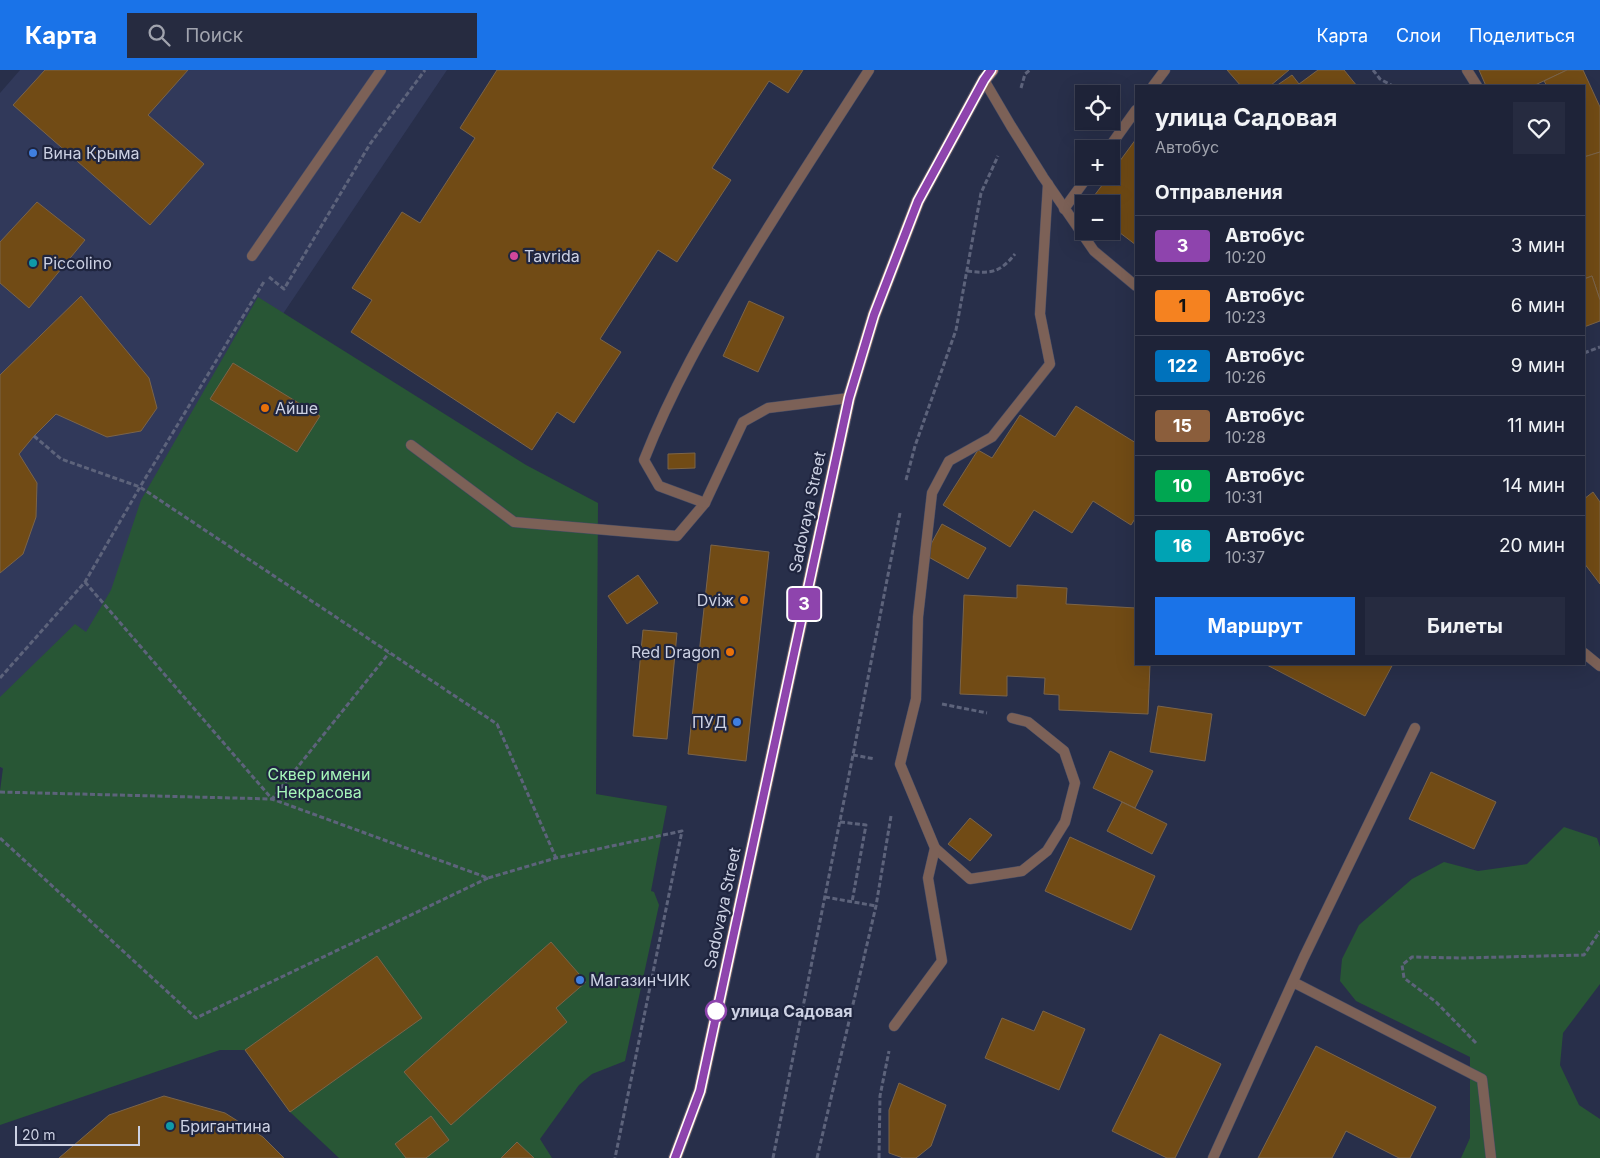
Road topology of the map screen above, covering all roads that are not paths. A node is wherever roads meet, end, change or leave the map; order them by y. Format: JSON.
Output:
{"nodes":[{"id":1,"x":381,"y":70,"type":"edge"},
{"id":2,"x":868,"y":70,"type":"edge"},
{"id":3,"x":1165,"y":70,"type":"edge"},
{"id":4,"x":1467,"y":70,"type":"edge"},
{"id":5,"x":988,"y":75,"type":"edge"},
{"id":6,"x":1154,"y":85,"type":"edge"},
{"id":7,"x":1476,"y":85,"type":"edge"},
{"id":8,"x":1135,"y":111,"type":"edge"},
{"id":9,"x":1114,"y":140,"type":"edge"},
{"id":10,"x":1048,"y":184,"type":"junction"},
{"id":11,"x":1081,"y":185,"type":"edge"},
{"id":12,"x":1064,"y":209,"type":"junction"},
{"id":13,"x":252,"y":256,"type":"dead end"},
{"id":14,"x":1135,"y":285,"type":"edge"},
{"id":15,"x":849,"y":398,"type":"junction"},
{"id":16,"x":410,"y":445,"type":"dead end"},
{"id":17,"x":705,"y":503,"type":"junction"},
{"id":18,"x":1585,"y":654,"type":"edge"},
{"id":19,"x":1600,"y":666,"type":"edge"},
{"id":20,"x":1012,"y":718,"type":"road end"},
{"id":21,"x":1415,"y":728,"type":"dead end"},
{"id":22,"x":935,"y":848,"type":"junction"},
{"id":23,"x":1294,"y":982,"type":"junction"},
{"id":24,"x":894,"y":1026,"type":"road end"},
{"id":25,"x":675,"y":1158,"type":"edge"},
{"id":26,"x":1213,"y":1158,"type":"edge"},
{"id":27,"x":1491,"y":1158,"type":"edge"}],
"edges":[{"from":1,"to":13,"type":"street"},
{"from":2,"to":17,"type":"street"},
{"from":3,"to":6,"type":"street"},
{"from":4,"to":7,"type":"street"},
{"from":5,"to":10,"type":"street"},
{"from":5,"to":15,"type":"main road","name":"Sadovaya Street"},
{"from":8,"to":9,"type":"street"},
{"from":10,"to":12,"type":"street"},
{"from":10,"to":22,"type":"street"},
{"from":11,"to":12,"type":"street"},
{"from":12,"to":14,"type":"street"},
{"from":15,"to":17,"type":"street"},
{"from":15,"to":25,"type":"main road","name":"Sadovaya Street"},
{"from":16,"to":17,"type":"street"},
{"from":18,"to":19,"type":"street"},
{"from":20,"to":22,"type":"street"},
{"from":21,"to":23,"type":"street"},
{"from":22,"to":24,"type":"street"},
{"from":23,"to":26,"type":"street"},
{"from":23,"to":27,"type":"street"}]}
